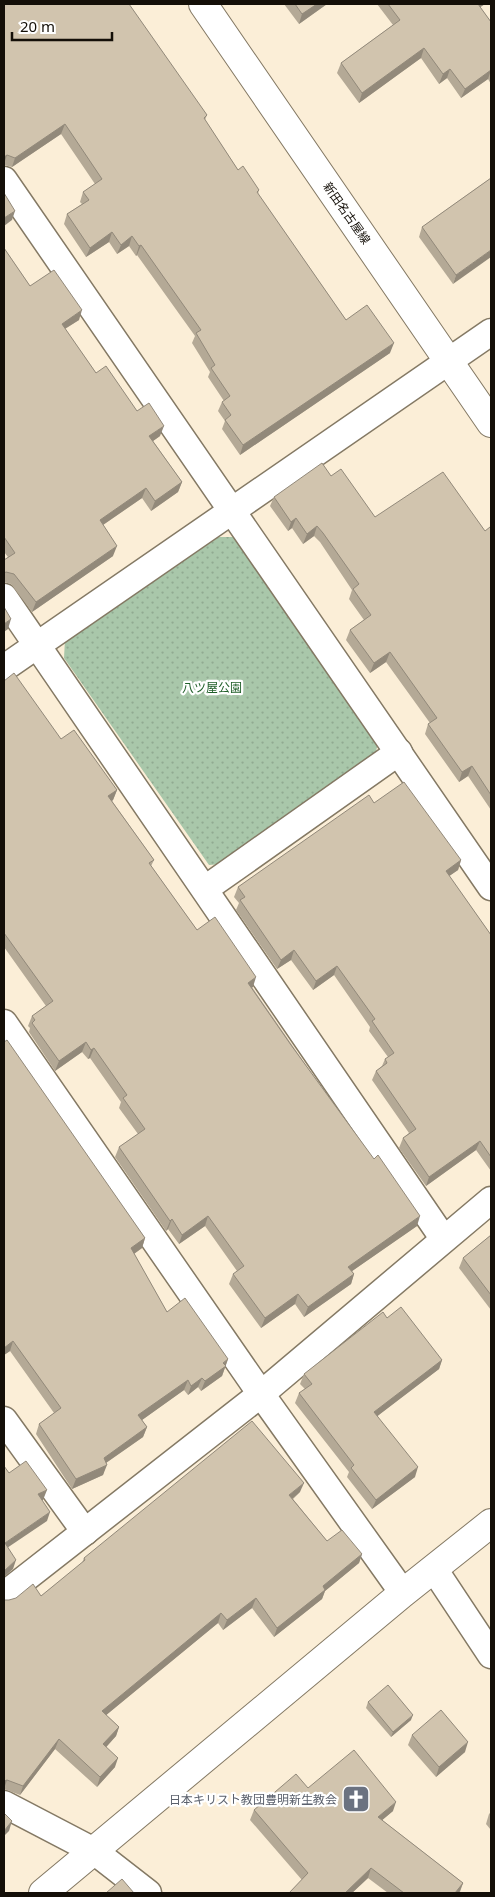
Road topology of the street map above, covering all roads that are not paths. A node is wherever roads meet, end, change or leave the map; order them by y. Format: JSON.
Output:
{"nodes":[{"id":1,"x":203,"y":4,"type":"edge"},
{"id":2,"x":4,"y":180,"type":"edge"},
{"id":3,"x":491,"y":332,"type":"edge"},
{"id":4,"x":450,"y":361,"type":"junction"},
{"id":5,"x":491,"y":423,"type":"edge"},
{"id":6,"x":232,"y":510,"type":"junction"},
{"id":7,"x":4,"y":597,"type":"edge"},
{"id":8,"x":37,"y":644,"type":"junction"},
{"id":9,"x":4,"y":668,"type":"edge"},
{"id":10,"x":399,"y":752,"type":"junction"},
{"id":11,"x":491,"y":887,"type":"edge"},
{"id":12,"x":205,"y":889,"type":"junction"},
{"id":13,"x":4,"y":1022,"type":"edge"},
{"id":14,"x":491,"y":1200,"type":"edge"},
{"id":15,"x":443,"y":1238,"type":"junction"},
{"id":16,"x":261,"y":1394,"type":"junction"},
{"id":17,"x":4,"y":1420,"type":"edge"},
{"id":18,"x":491,"y":1523,"type":"edge"},
{"id":19,"x":85,"y":1532,"type":"junction"},
{"id":20,"x":434,"y":1569,"type":"junction"},
{"id":21,"x":403,"y":1593,"type":"junction"},
{"id":22,"x":4,"y":1595,"type":"edge"},
{"id":23,"x":491,"y":1655,"type":"edge"},
{"id":24,"x":4,"y":1804,"type":"edge"},
{"id":25,"x":94,"y":1851,"type":"junction"},
{"id":26,"x":44,"y":1893,"type":"edge"},
{"id":27,"x":148,"y":1893,"type":"edge"}],
"edges":[{"from":1,"to":4,"type":"street","name":"新田名古屋線"},
{"from":2,"to":6,"type":"street"},
{"from":3,"to":4,"type":"street"},
{"from":4,"to":5,"type":"street","name":"新田名古屋線"},
{"from":4,"to":6,"type":"street"},
{"from":6,"to":8,"type":"street"},
{"from":6,"to":10,"type":"street"},
{"from":7,"to":8,"type":"street"},
{"from":8,"to":9,"type":"street"},
{"from":8,"to":12,"type":"street"},
{"from":10,"to":11,"type":"street"},
{"from":10,"to":12,"type":"street"},
{"from":12,"to":15,"type":"street"},
{"from":13,"to":16,"type":"street"},
{"from":14,"to":15,"type":"street"},
{"from":15,"to":16,"type":"street"},
{"from":16,"to":19,"type":"street"},
{"from":16,"to":21,"type":"street"},
{"from":17,"to":19,"type":"street"},
{"from":18,"to":20,"type":"street"},
{"from":19,"to":22,"type":"street"},
{"from":20,"to":21,"type":"street"},
{"from":20,"to":23,"type":"street"},
{"from":21,"to":25,"type":"street"},
{"from":24,"to":25,"type":"street"},
{"from":25,"to":26,"type":"street"},
{"from":25,"to":27,"type":"street"}]}
